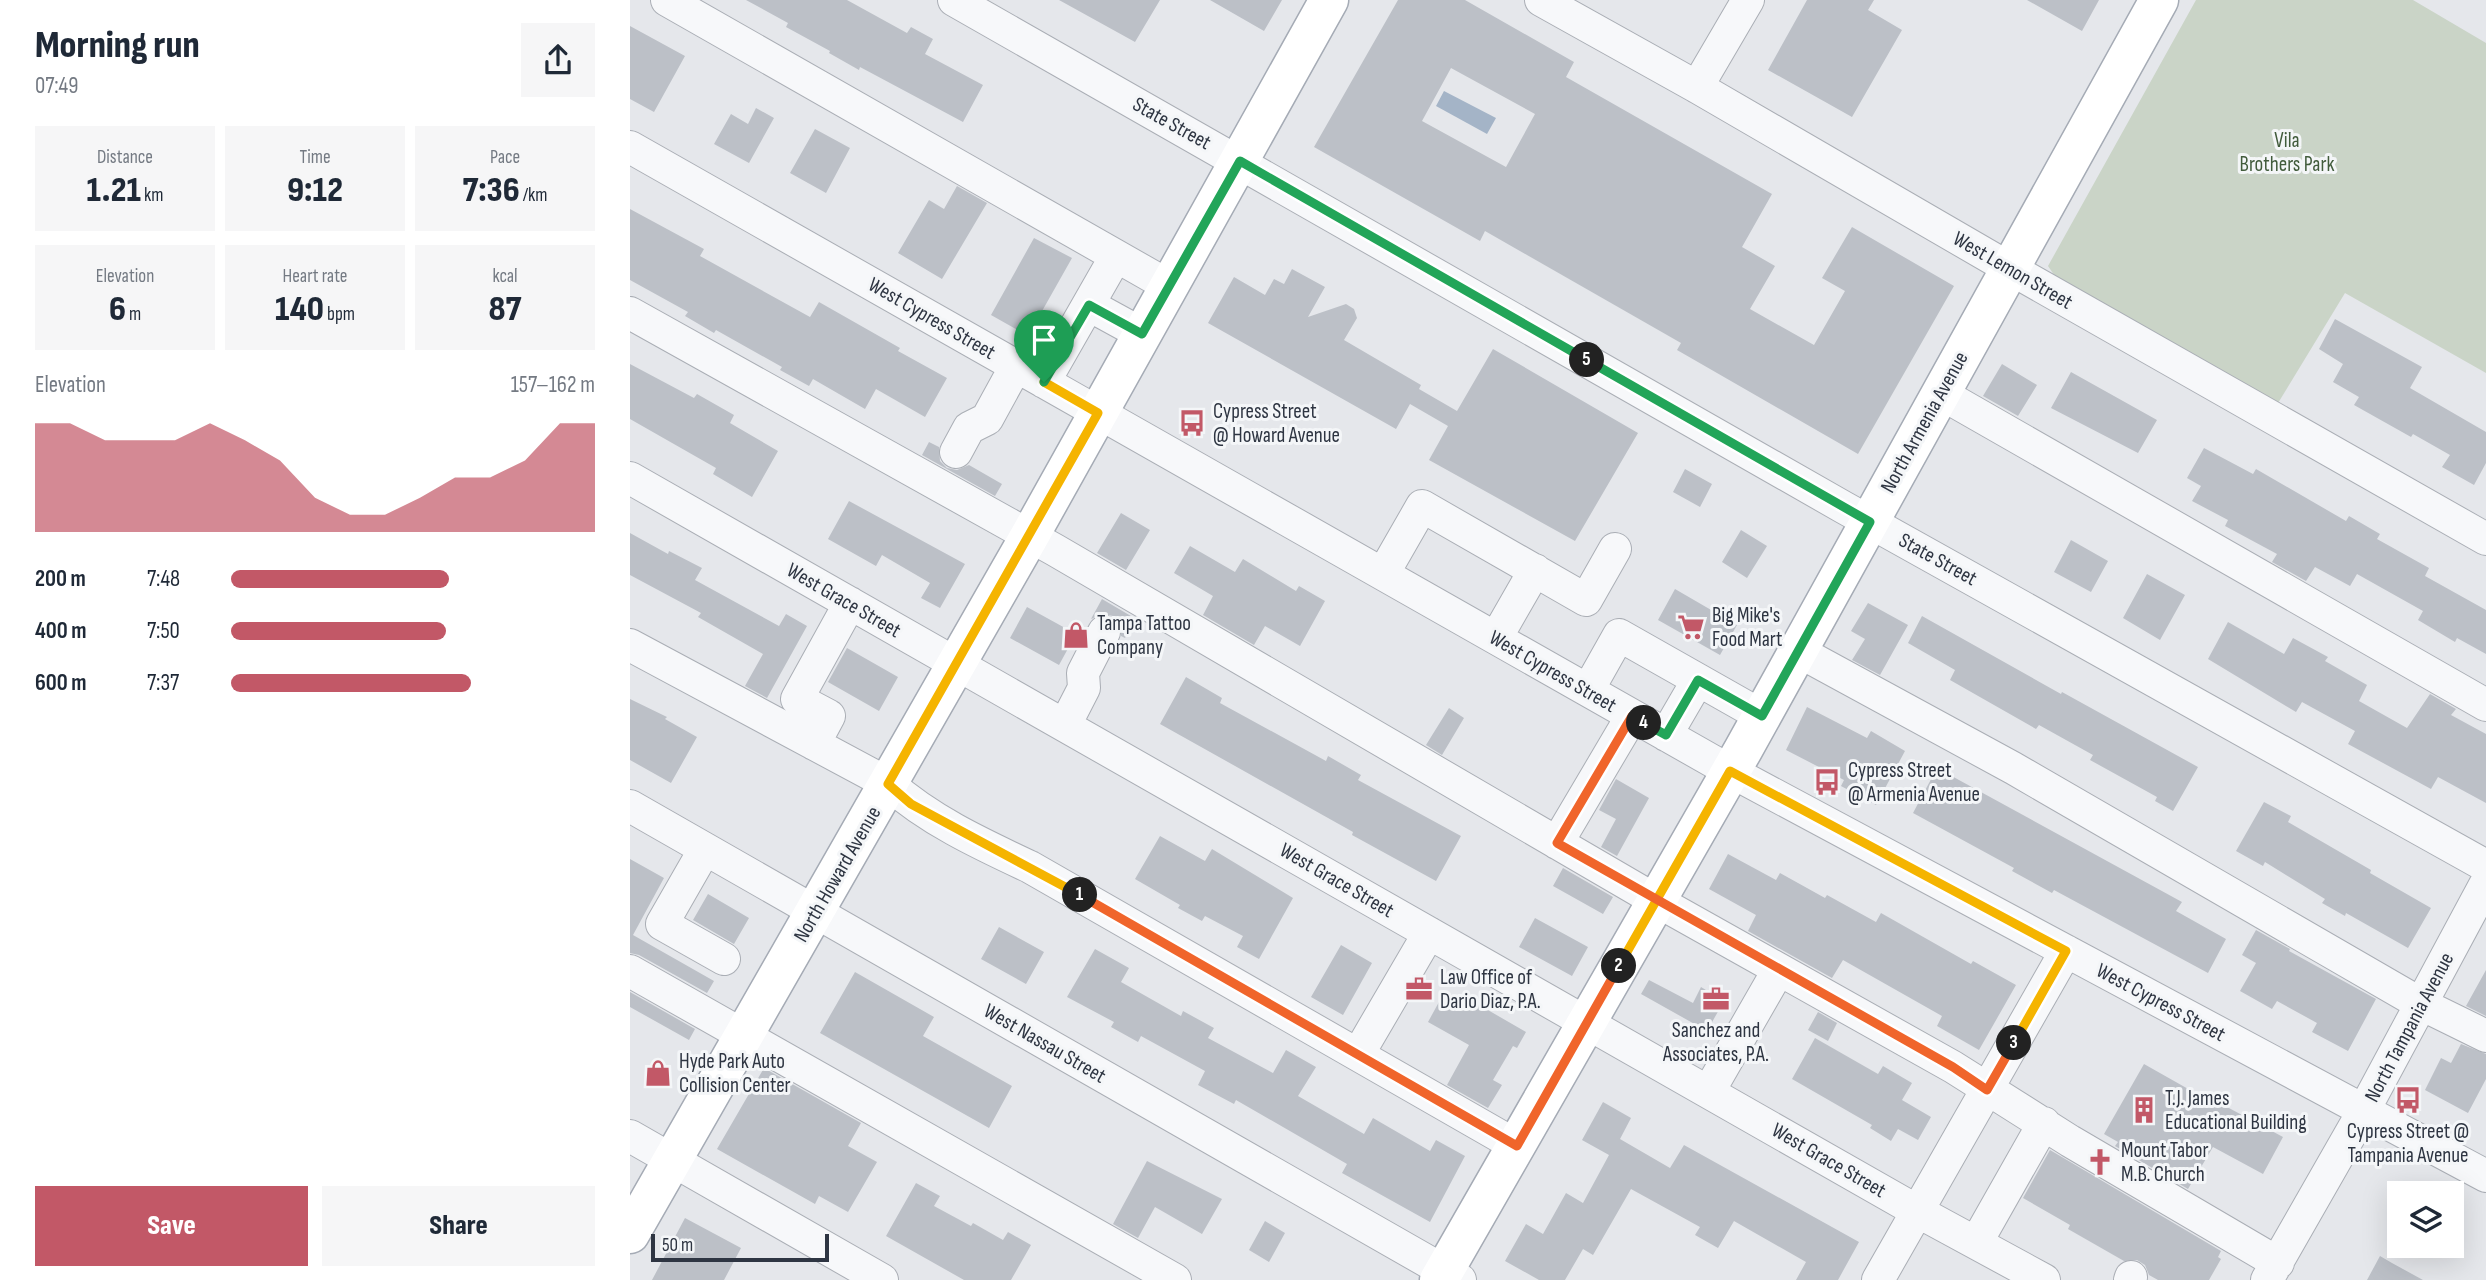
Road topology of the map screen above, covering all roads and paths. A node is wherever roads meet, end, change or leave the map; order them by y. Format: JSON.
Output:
{"nodes":[{"id":1,"x":667,"y":0,"type":"edge"},
{"id":2,"x":954,"y":0,"type":"edge"},
{"id":3,"x":1329,"y":0,"type":"edge"},
{"id":4,"x":1541,"y":0,"type":"edge"},
{"id":5,"x":1748,"y":0,"type":"edge"},
{"id":6,"x":2159,"y":0,"type":"edge"},
{"id":7,"x":1697,"y":87,"type":"junction"},
{"id":8,"x":630,"y":147,"type":"edge"},
{"id":9,"x":1240,"y":161,"type":"junction"},
{"id":10,"x":1116,"y":256,"type":"junction"},
{"id":11,"x":2008,"y":268,"type":"junction"},
{"id":12,"x":1169,"y":286,"type":"junction"},
{"id":13,"x":1089,"y":305,"type":"junction"},
{"id":14,"x":630,"y":313,"type":"edge"},
{"id":15,"x":1142,"y":334,"type":"junction"},
{"id":16,"x":1016,"y":366,"type":"junction"},
{"id":17,"x":1044,"y":382,"type":"junction"},
{"id":18,"x":1940,"y":393,"type":"junction"},
{"id":19,"x":1098,"y":413,"type":"junction"},
{"id":20,"x":956,"y":452,"type":"dead end"},
{"id":21,"x":630,"y":478,"type":"edge"},
{"id":22,"x":1870,"y":522,"type":"junction"},
{"id":23,"x":1029,"y":537,"type":"junction"},
{"id":24,"x":2486,"y":539,"type":"edge"},
{"id":25,"x":1615,"y":549,"type":"dead end"},
{"id":26,"x":1535,"y":570,"type":"junction"},
{"id":27,"x":1383,"y":574,"type":"junction"},
{"id":28,"x":850,"y":603,"type":"junction"},
{"id":29,"x":1104,"y":632,"type":"dead end"},
{"id":30,"x":1496,"y":638,"type":"junction"},
{"id":31,"x":630,"y":645,"type":"edge"},
{"id":32,"x":1798,"y":651,"type":"junction"},
{"id":33,"x":957,"y":663,"type":"junction"},
{"id":34,"x":1698,"y":680,"type":"junction"},
{"id":35,"x":1588,"y":690,"type":"junction"},
{"id":36,"x":2486,"y":705,"type":"edge"},
{"id":37,"x":1632,"y":716,"type":"junction"},
{"id":38,"x":1762,"y":716,"type":"junction"},
{"id":39,"x":1065,"y":725,"type":"junction"},
{"id":40,"x":1666,"y":735,"type":"junction"},
{"id":41,"x":814,"y":744,"type":"junction"},
{"id":42,"x":1730,"y":771,"type":"junction"},
{"id":43,"x":888,"y":784,"type":"junction"},
{"id":44,"x":630,"y":806,"type":"edge"},
{"id":45,"x":1557,"y":843,"type":"junction"},
{"id":46,"x":705,"y":849,"type":"junction"},
{"id":47,"x":2486,"y":866,"type":"edge"},
{"id":48,"x":2486,"y":883,"type":"edge"},
{"id":49,"x":1657,"y":901,"type":"junction"},
{"id":50,"x":815,"y":911,"type":"junction"},
{"id":51,"x":1429,"y":933,"type":"junction"},
{"id":52,"x":2066,"y":951,"type":"junction"},
{"id":53,"x":724,"y":959,"type":"dead end"},
{"id":54,"x":630,"y":971,"type":"edge"},
{"id":55,"x":1771,"y":983,"type":"dead end"},
{"id":56,"x":2421,"y":1004,"type":"junction"},
{"id":57,"x":1587,"y":1023,"type":"junction"},
{"id":58,"x":744,"y":1035,"type":"junction"},
{"id":59,"x":2486,"y":1036,"type":"edge"},
{"id":60,"x":1363,"y":1046,"type":"dead end"},
{"id":61,"x":1987,"y":1090,"type":"junction"},
{"id":62,"x":1709,"y":1091,"type":"junction"},
{"id":63,"x":2363,"y":1112,"type":"junction"},
{"id":64,"x":2044,"y":1123,"type":"junction"},
{"id":65,"x":630,"y":1136,"type":"edge"},
{"id":66,"x":1517,"y":1146,"type":"junction"},
{"id":67,"x":672,"y":1160,"type":"junction"},
{"id":68,"x":2486,"y":1176,"type":"edge"},
{"id":69,"x":1917,"y":1211,"type":"junction"},
{"id":70,"x":634,"y":1217,"type":"edge"},
{"id":71,"x":1976,"y":1243,"type":"junction"},
{"id":72,"x":2273,"y":1271,"type":"edge"},
{"id":73,"x":1448,"y":1277,"type":"edge"},
{"id":74,"x":882,"y":1280,"type":"edge"},
{"id":75,"x":1175,"y":1280,"type":"edge"},
{"id":76,"x":1878,"y":1280,"type":"edge"},
{"id":77,"x":2044,"y":1280,"type":"edge"}],
"edges":[{"from":1,"to":10,"type":"street"},
{"from":2,"to":9,"type":"street","name":"State Street"},
{"from":3,"to":9,"type":"main road","name":"North Howard Avenue"},
{"from":4,"to":7,"type":"street","name":"West Lemon Street"},
{"from":5,"to":7,"type":"street"},
{"from":6,"to":11,"type":"main road","name":"North Armenia Avenue"},
{"from":7,"to":11,"type":"street","name":"West Lemon Street"},
{"from":8,"to":16,"type":"street","name":"West Cypress Street"},
{"from":9,"to":12,"type":"main road","name":"North Howard Avenue"},
{"from":9,"to":22,"type":"street","name":"State Street"},
{"from":10,"to":12,"type":"street"},
{"from":10,"to":13,"type":"street"},
{"from":11,"to":18,"type":"main road","name":"North Armenia Avenue"},
{"from":11,"to":24,"type":"street","name":"West Lemon Street"},
{"from":12,"to":15,"type":"main road","name":"North Howard Avenue"},
{"from":13,"to":15,"type":"street"},
{"from":13,"to":17,"type":"street"},
{"from":14,"to":23,"type":"street"},
{"from":15,"to":19,"type":"main road","name":"North Howard Avenue"},
{"from":16,"to":17,"type":"street","name":"West Cypress Street"},
{"from":16,"to":20,"type":"street"},
{"from":17,"to":19,"type":"street","name":"West Cypress Street"},
{"from":18,"to":22,"type":"main road","name":"North Armenia Avenue"},
{"from":18,"to":36,"type":"street"},
{"from":19,"to":23,"type":"main road","name":"North Howard Avenue"},
{"from":19,"to":27,"type":"street","name":"West Cypress Street"},
{"from":21,"to":28,"type":"street","name":"West Grace Street"},
{"from":22,"to":32,"type":"main road","name":"North Armenia Avenue"},
{"from":22,"to":47,"type":"street","name":"State Street"},
{"from":23,"to":33,"type":"main road","name":"North Howard Avenue"},
{"from":23,"to":45,"type":"street"},
{"from":25,"to":26,"type":"street"},
{"from":26,"to":27,"type":"street"},
{"from":26,"to":30,"type":"street"},
{"from":27,"to":30,"type":"street","name":"West Cypress Street"},
{"from":28,"to":33,"type":"street","name":"West Grace Street"},
{"from":28,"to":41,"type":"street"},
{"from":29,"to":39,"type":"street"},
{"from":30,"to":35,"type":"street","name":"West Cypress Street"},
{"from":31,"to":41,"type":"street"},
{"from":32,"to":38,"type":"main road","name":"North Armenia Avenue"},
{"from":32,"to":56,"type":"street"},
{"from":33,"to":39,"type":"street","name":"West Grace Street"},
{"from":33,"to":43,"type":"main road","name":"North Howard Avenue"},
{"from":34,"to":35,"type":"street"},
{"from":34,"to":38,"type":"street"},
{"from":34,"to":40,"type":"street"},
{"from":35,"to":37,"type":"street","name":"West Cypress Street"},
{"from":37,"to":40,"type":"street","name":"West Cypress Street"},
{"from":37,"to":45,"type":"street"},
{"from":38,"to":42,"type":"main road","name":"North Armenia Avenue"},
{"from":39,"to":51,"type":"street","name":"West Grace Street"},
{"from":40,"to":42,"type":"street","name":"West Cypress Street"},
{"from":41,"to":43,"type":"street"},
{"from":42,"to":49,"type":"main road","name":"North Armenia Avenue"},
{"from":42,"to":52,"type":"street","name":"West Cypress Street"},
{"from":43,"to":50,"type":"main road","name":"North Howard Avenue"},
{"from":43,"to":66,"type":"street"},
{"from":44,"to":46,"type":"street","name":"West Nassau Street"},
{"from":45,"to":49,"type":"street"},
{"from":46,"to":50,"type":"street","name":"West Nassau Street"},
{"from":46,"to":53,"type":"street"},
{"from":48,"to":56,"type":"street","name":"North Tampania Avenue"},
{"from":49,"to":57,"type":"main road","name":"North Armenia Avenue"},
{"from":49,"to":61,"type":"street"},
{"from":50,"to":58,"type":"main road","name":"North Howard Avenue"},
{"from":50,"to":73,"type":"street","name":"West Nassau Street"},
{"from":51,"to":57,"type":"street","name":"West Grace Street"},
{"from":51,"to":60,"type":"street"},
{"from":52,"to":61,"type":"street"},
{"from":52,"to":63,"type":"street","name":"West Cypress Street"},
{"from":54,"to":58,"type":"street"},
{"from":55,"to":62,"type":"street"},
{"from":56,"to":59,"type":"street"},
{"from":56,"to":63,"type":"street","name":"North Tampania Avenue"},
{"from":57,"to":62,"type":"street","name":"West Grace Street"},
{"from":57,"to":66,"type":"main road","name":"North Armenia Avenue"},
{"from":58,"to":67,"type":"main road","name":"North Howard Avenue"},
{"from":58,"to":75,"type":"street"},
{"from":61,"to":64,"type":"street"},
{"from":61,"to":69,"type":"street"},
{"from":62,"to":69,"type":"street","name":"West Grace Street"},
{"from":63,"to":68,"type":"street","name":"West Cypress Street"},
{"from":63,"to":72,"type":"street","name":"North Tampania Avenue"},
{"from":64,"to":71,"type":"street"},
{"from":64,"to":72,"type":"street"},
{"from":65,"to":67,"type":"street"},
{"from":66,"to":73,"type":"main road","name":"North Armenia Avenue"},
{"from":67,"to":70,"type":"main road","name":"North Howard Avenue"},
{"from":67,"to":74,"type":"street"},
{"from":69,"to":71,"type":"street","name":"West Grace Street"},
{"from":69,"to":76,"type":"street"},
{"from":71,"to":77,"type":"street","name":"West Grace Street"}]}
